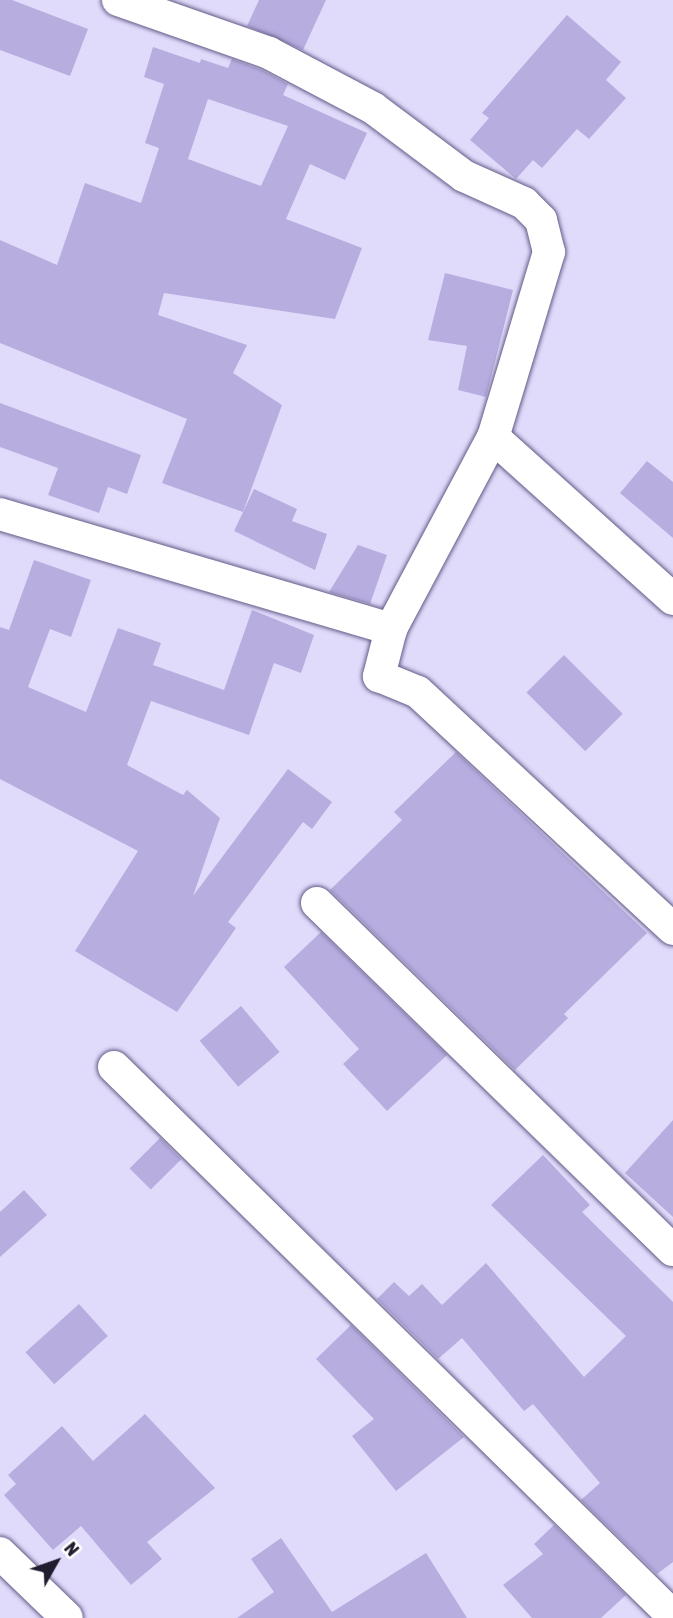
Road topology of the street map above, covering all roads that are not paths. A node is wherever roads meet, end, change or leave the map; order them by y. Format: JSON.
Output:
{"nodes":[{"id":1,"x":118,"y":0,"type":"edge"},
{"id":2,"x":493,"y":437,"type":"junction"},
{"id":3,"x":0,"y":514,"type":"edge"},
{"id":4,"x":673,"y":599,"type":"edge"},
{"id":5,"x":391,"y":629,"type":"junction"},
{"id":6,"x":317,"y":903,"type":"dead end"},
{"id":7,"x":673,"y":929,"type":"edge"},
{"id":8,"x":114,"y":1067,"type":"dead end"},
{"id":9,"x":673,"y":1250,"type":"edge"},
{"id":10,"x":0,"y":1553,"type":"edge"},
{"id":11,"x":673,"y":1616,"type":"edge"},
{"id":12,"x":67,"y":1618,"type":"edge"}],
"edges":[{"from":1,"to":2,"type":"street"},
{"from":2,"to":4,"type":"street"},
{"from":2,"to":5,"type":"street"},
{"from":3,"to":5,"type":"street"},
{"from":5,"to":7,"type":"street"},
{"from":6,"to":9,"type":"street"},
{"from":8,"to":11,"type":"street"},
{"from":10,"to":12,"type":"street"}]}
